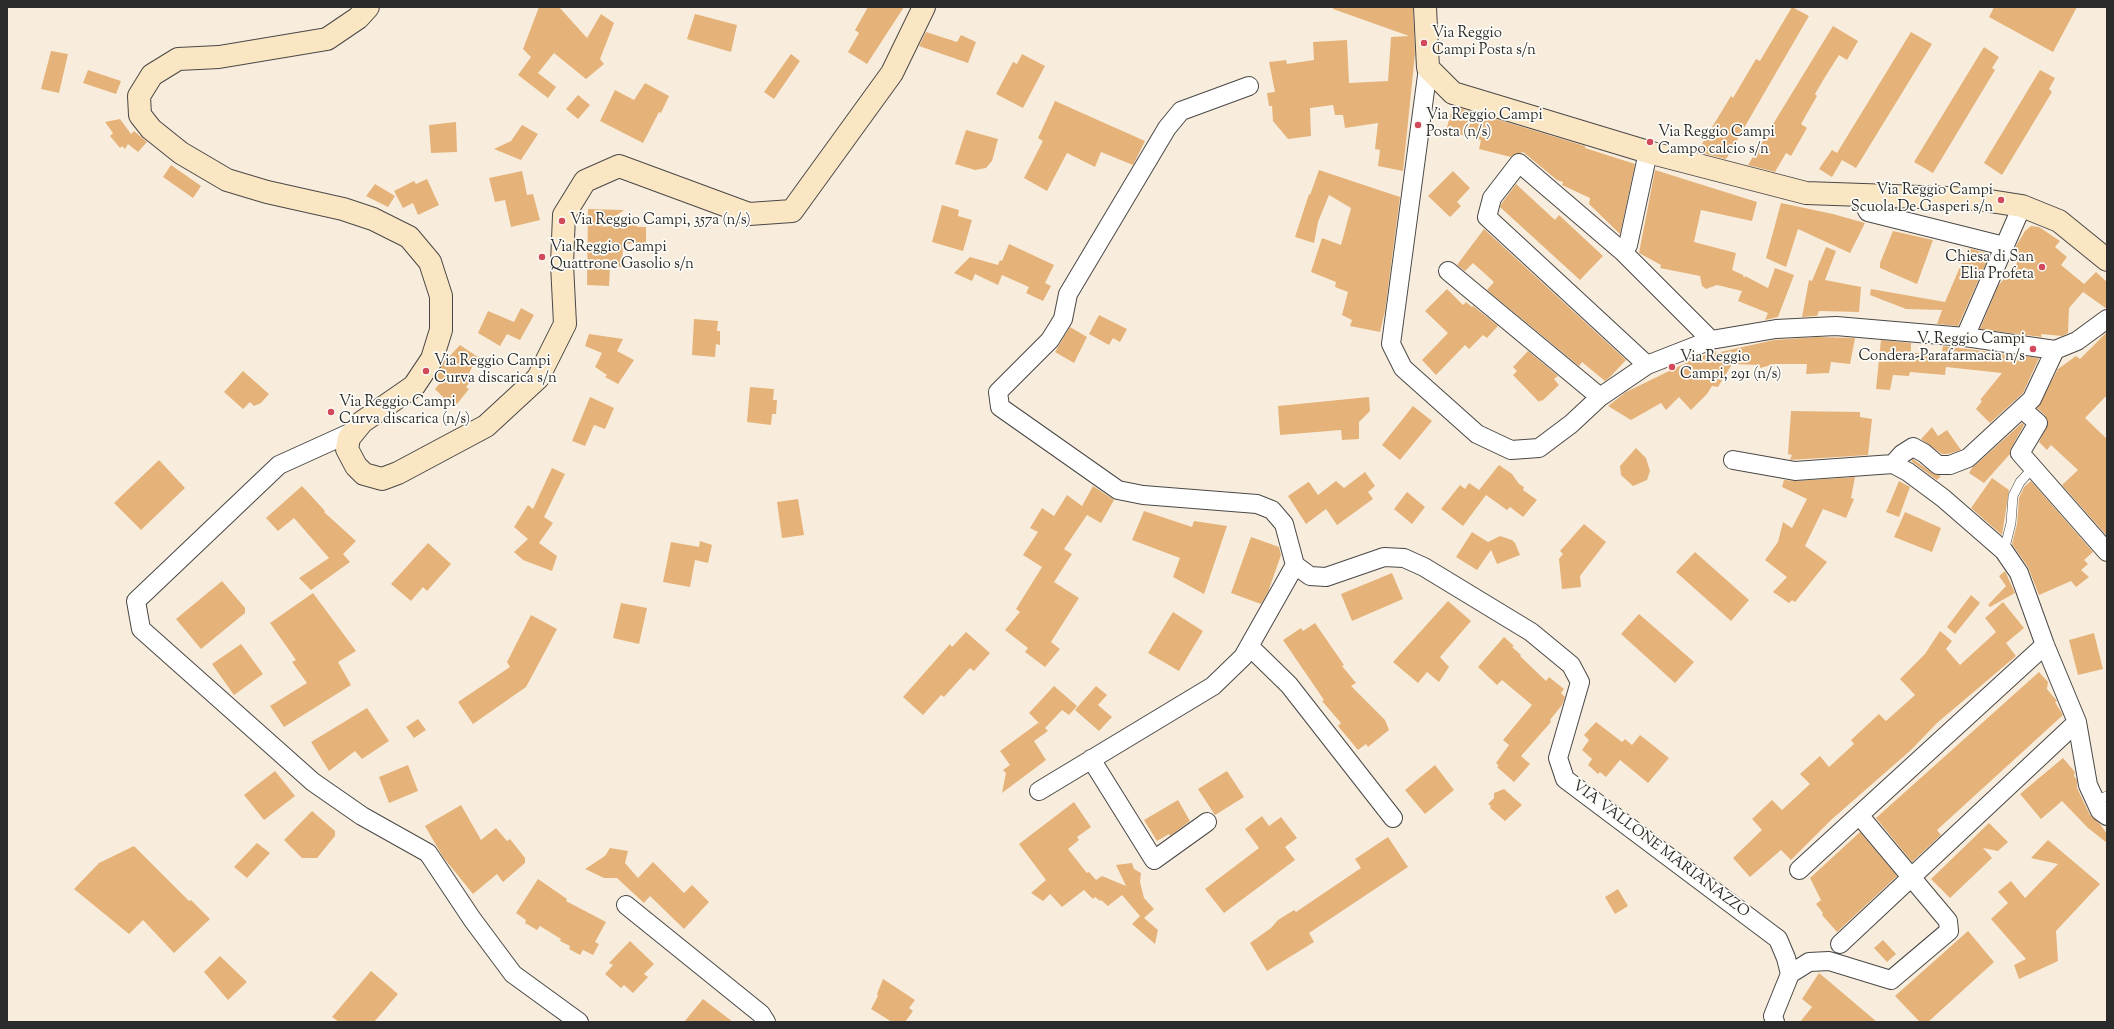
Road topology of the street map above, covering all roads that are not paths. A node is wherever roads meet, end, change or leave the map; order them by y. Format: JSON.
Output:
{"nodes":[{"id":1,"x":368,"y":7,"type":"edge"},
{"id":2,"x":924,"y":7,"type":"edge"},
{"id":3,"x":1425,"y":7,"type":"edge"},
{"id":4,"x":1428,"y":68,"type":"junction"},
{"id":5,"x":1249,"y":86,"type":"dead end"},
{"id":6,"x":1648,"y":152,"type":"junction"},
{"id":7,"x":1859,"y":195,"type":"junction"},
{"id":8,"x":2022,"y":206,"type":"junction"},
{"id":9,"x":2004,"y":246,"type":"junction"},
{"id":10,"x":1623,"y":252,"type":"junction"},
{"id":11,"x":2107,"y":260,"type":"edge"},
{"id":12,"x":1448,"y":271,"type":"dead end"},
{"id":13,"x":2106,"y":321,"type":"edge"},
{"id":14,"x":1964,"y":337,"type":"junction"},
{"id":15,"x":1711,"y":340,"type":"junction"},
{"id":16,"x":2054,"y":350,"type":"junction"},
{"id":17,"x":1648,"y":365,"type":"junction"},
{"id":18,"x":1600,"y":397,"type":"junction"},
{"id":19,"x":2022,"y":409,"type":"junction"},
{"id":20,"x":354,"y":431,"type":"junction"},
{"id":21,"x":1733,"y":460,"type":"dead end"},
{"id":22,"x":1893,"y":464,"type":"junction"},
{"id":23,"x":2033,"y":468,"type":"junction"},
{"id":24,"x":2004,"y":551,"type":"junction"},
{"id":25,"x":2107,"y":552,"type":"edge"},
{"id":26,"x":1295,"y":565,"type":"junction"},
{"id":27,"x":2044,"y":645,"type":"junction"},
{"id":28,"x":1249,"y":646,"type":"junction"},
{"id":29,"x":2077,"y":722,"type":"junction"},
{"id":30,"x":1091,"y":759,"type":"junction"},
{"id":31,"x":1039,"y":791,"type":"dead end"},
{"id":32,"x":2101,"y":798,"type":"edge"},
{"id":33,"x":1859,"y":815,"type":"junction"},
{"id":34,"x":2107,"y":816,"type":"edge"},
{"id":35,"x":1394,"y":818,"type":"dead end"},
{"id":36,"x":1208,"y":822,"type":"dead end"},
{"id":37,"x":1800,"y":870,"type":"dead end"},
{"id":38,"x":1912,"y":877,"type":"junction"},
{"id":39,"x":626,"y":905,"type":"dead end"},
{"id":40,"x":1840,"y":944,"type":"dead end"},
{"id":41,"x":1790,"y":974,"type":"junction"},
{"id":42,"x":579,"y":1022,"type":"edge"},
{"id":43,"x":766,"y":1022,"type":"edge"},
{"id":44,"x":1775,"y":1022,"type":"edge"}],
"edges":[{"from":1,"to":20,"type":"main road"},
{"from":2,"to":20,"type":"main road"},
{"from":3,"to":4,"type":"main road"},
{"from":4,"to":6,"type":"main road"},
{"from":4,"to":18,"type":"street"},
{"from":5,"to":26,"type":"street"},
{"from":6,"to":7,"type":"main road"},
{"from":6,"to":10,"type":"street"},
{"from":7,"to":8,"type":"main road"},
{"from":7,"to":9,"type":"street"},
{"from":8,"to":9,"type":"street"},
{"from":8,"to":11,"type":"main road"},
{"from":9,"to":14,"type":"street"},
{"from":10,"to":15,"type":"street"},
{"from":10,"to":17,"type":"street"},
{"from":12,"to":18,"type":"street"},
{"from":13,"to":16,"type":"street"},
{"from":14,"to":15,"type":"street"},
{"from":14,"to":16,"type":"street"},
{"from":15,"to":17,"type":"street"},
{"from":16,"to":19,"type":"street"},
{"from":17,"to":18,"type":"street"},
{"from":19,"to":22,"type":"street"},
{"from":19,"to":23,"type":"street"},
{"from":20,"to":42,"type":"street"},
{"from":21,"to":22,"type":"street"},
{"from":22,"to":24,"type":"street"},
{"from":23,"to":24,"type":"lane"},
{"from":23,"to":25,"type":"street"},
{"from":24,"to":27,"type":"street"},
{"from":26,"to":28,"type":"street"},
{"from":26,"to":41,"type":"street","name":"VIA VALLONE MARIANAZZO"},
{"from":27,"to":29,"type":"street"},
{"from":27,"to":33,"type":"street"},
{"from":28,"to":30,"type":"street"},
{"from":28,"to":35,"type":"street"},
{"from":29,"to":32,"type":"street"},
{"from":29,"to":38,"type":"street"},
{"from":30,"to":31,"type":"street"},
{"from":30,"to":36,"type":"street"},
{"from":32,"to":34,"type":"street"},
{"from":33,"to":37,"type":"street"},
{"from":33,"to":38,"type":"street"},
{"from":38,"to":40,"type":"street"},
{"from":38,"to":41,"type":"street"},
{"from":39,"to":43,"type":"street"},
{"from":41,"to":44,"type":"street"}]}
